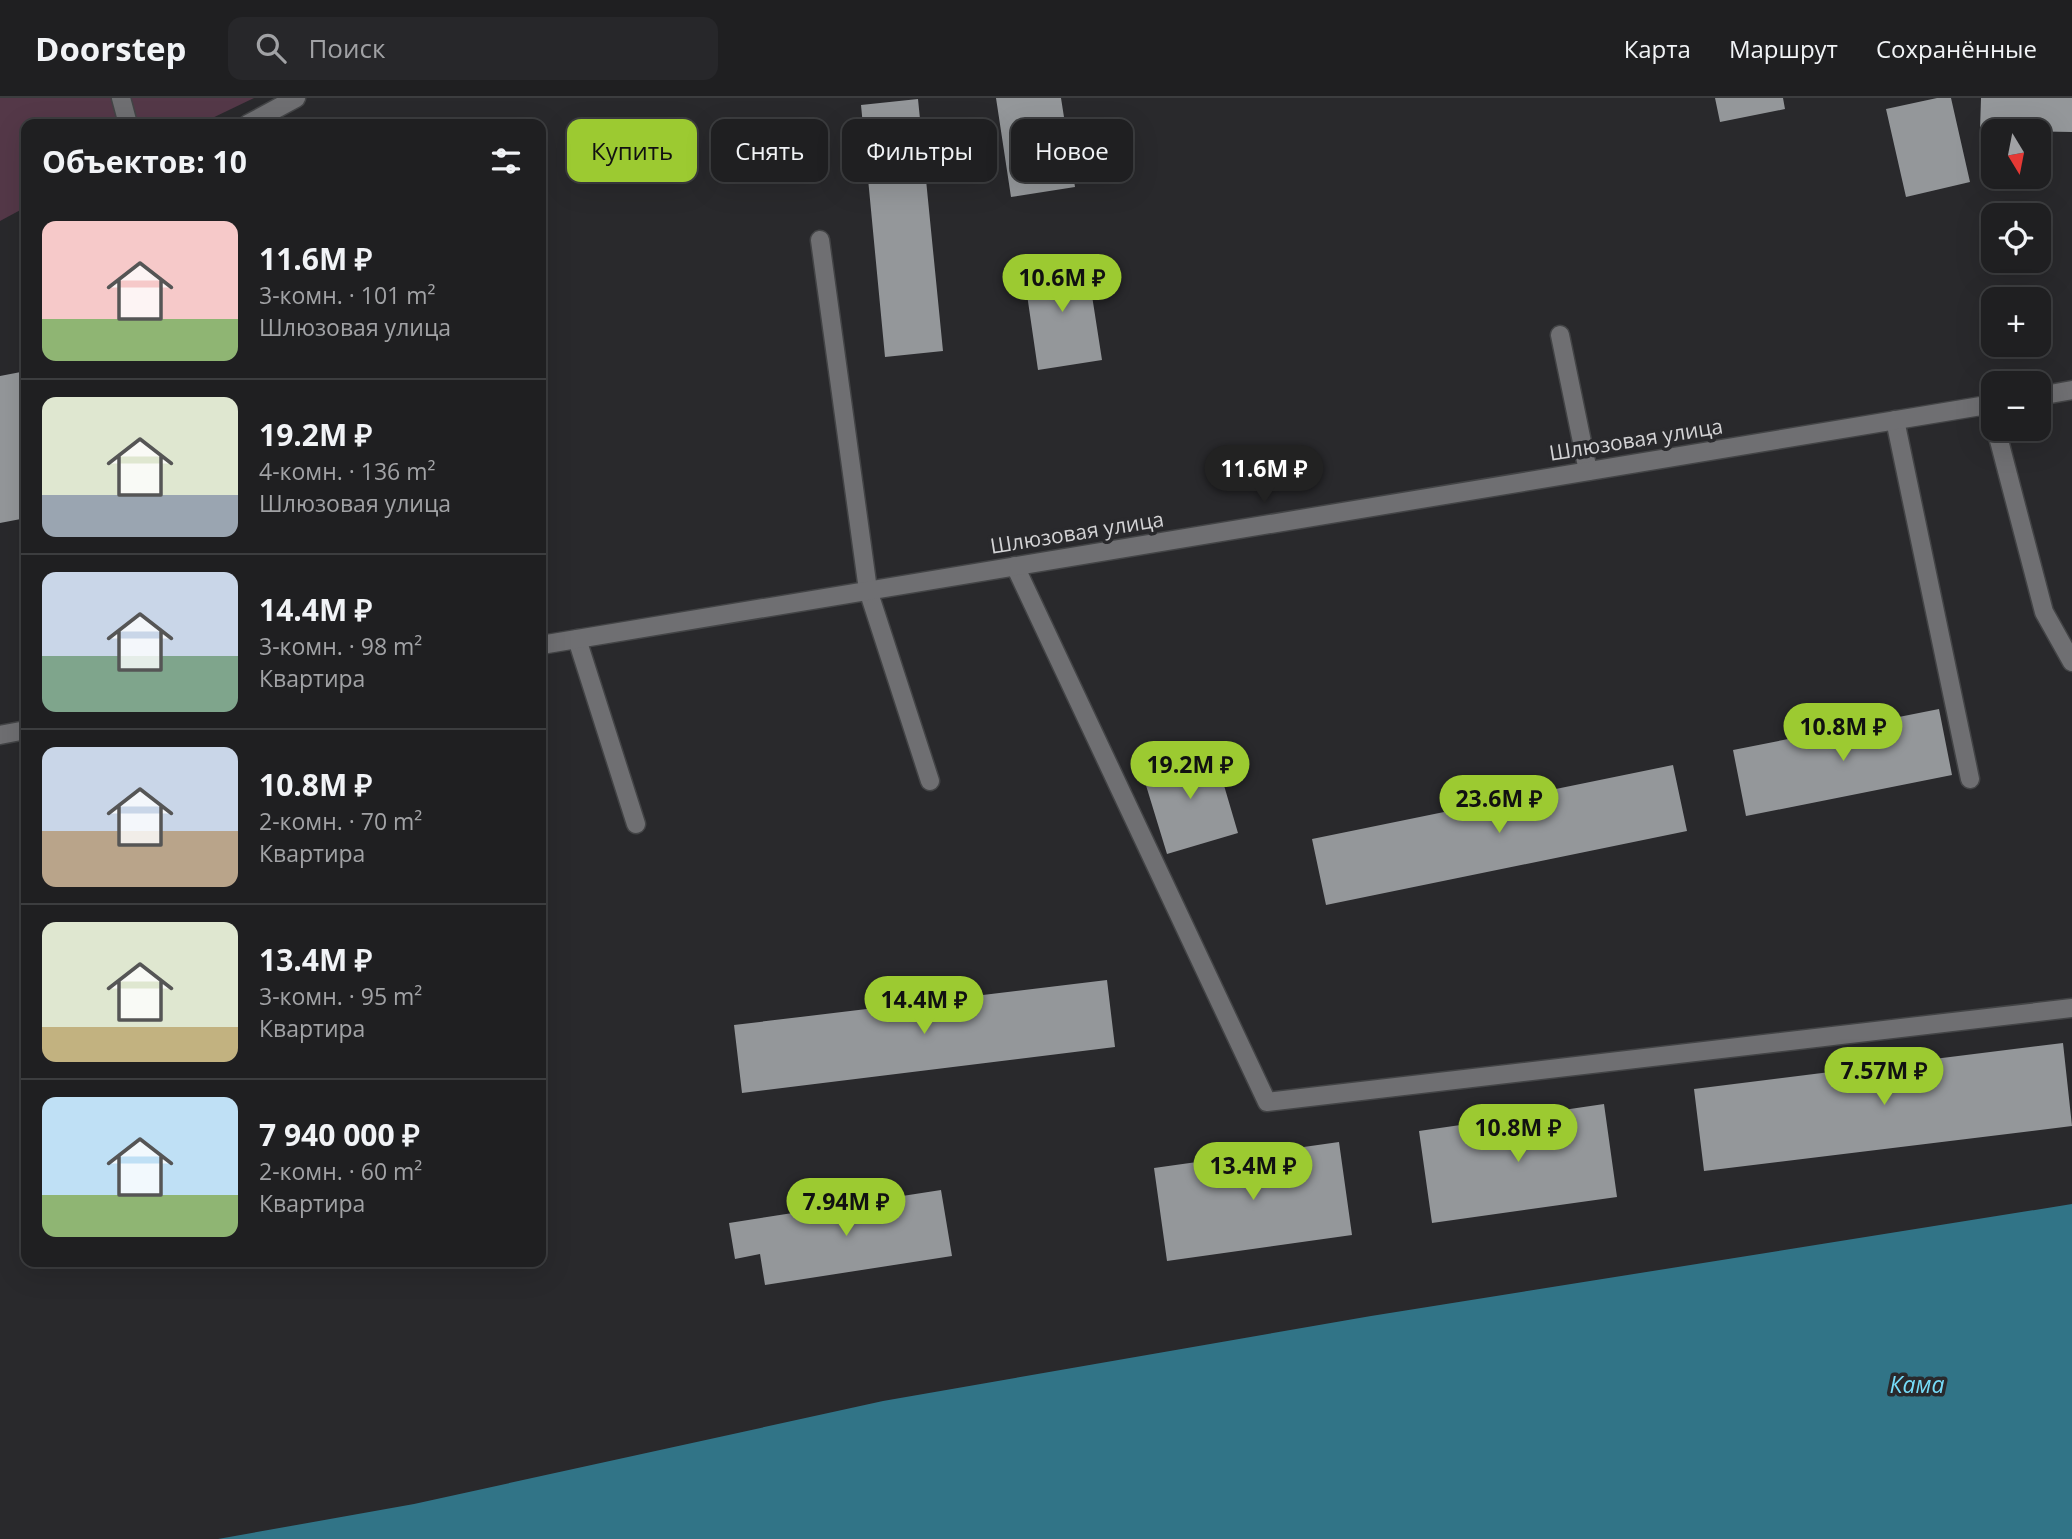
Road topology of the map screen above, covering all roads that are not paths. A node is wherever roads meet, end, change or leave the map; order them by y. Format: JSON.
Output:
{"nodes":[{"id":1,"x":121,"y":98,"type":"edge"},
{"id":2,"x":296,"y":98,"type":"edge"},
{"id":3,"x":127,"y":119,"type":"edge"},
{"id":4,"x":257,"y":119,"type":"edge"},
{"id":5,"x":820,"y":240,"type":"dead end"},
{"id":6,"x":1560,"y":335,"type":"dead end"},
{"id":7,"x":2072,"y":390,"type":"edge"},
{"id":8,"x":2051,"y":394,"type":"edge"},
{"id":9,"x":1981,"y":410,"type":"edge"},
{"id":10,"x":1895,"y":420,"type":"junction"},
{"id":11,"x":1999,"y":441,"type":"edge"},
{"id":12,"x":1588,"y":471,"type":"junction"},
{"id":13,"x":1016,"y":566,"type":"junction"},
{"id":14,"x":868,"y":590,"type":"junction"},
{"id":15,"x":577,"y":639,"type":"junction"},
{"id":16,"x":546,"y":644,"type":"edge"},
{"id":17,"x":2072,"y":662,"type":"edge"},
{"id":18,"x":21,"y":731,"type":"edge"},
{"id":19,"x":0,"y":735,"type":"edge"},
{"id":20,"x":1970,"y":779,"type":"dead end"},
{"id":21,"x":930,"y":781,"type":"dead end"},
{"id":22,"x":636,"y":824,"type":"dead end"},
{"id":23,"x":2072,"y":1008,"type":"edge"}],
"edges":[{"from":1,"to":3,"type":"street"},
{"from":2,"to":4,"type":"street"},
{"from":5,"to":14,"type":"street"},
{"from":6,"to":12,"type":"street"},
{"from":7,"to":8,"type":"street"},
{"from":9,"to":10,"type":"street","name":"Шлюзовая улица"},
{"from":10,"to":12,"type":"street","name":"Шлюзовая улица"},
{"from":10,"to":20,"type":"street"},
{"from":11,"to":17,"type":"street"},
{"from":12,"to":13,"type":"street","name":"Шлюзовая улица"},
{"from":13,"to":14,"type":"street","name":"Шлюзовая улица"},
{"from":13,"to":23,"type":"street"},
{"from":14,"to":15,"type":"street","name":"Шлюзовая улица"},
{"from":14,"to":21,"type":"street"},
{"from":15,"to":16,"type":"street","name":"Шлюзовая улица"},
{"from":15,"to":22,"type":"street"},
{"from":18,"to":19,"type":"street"}]}
